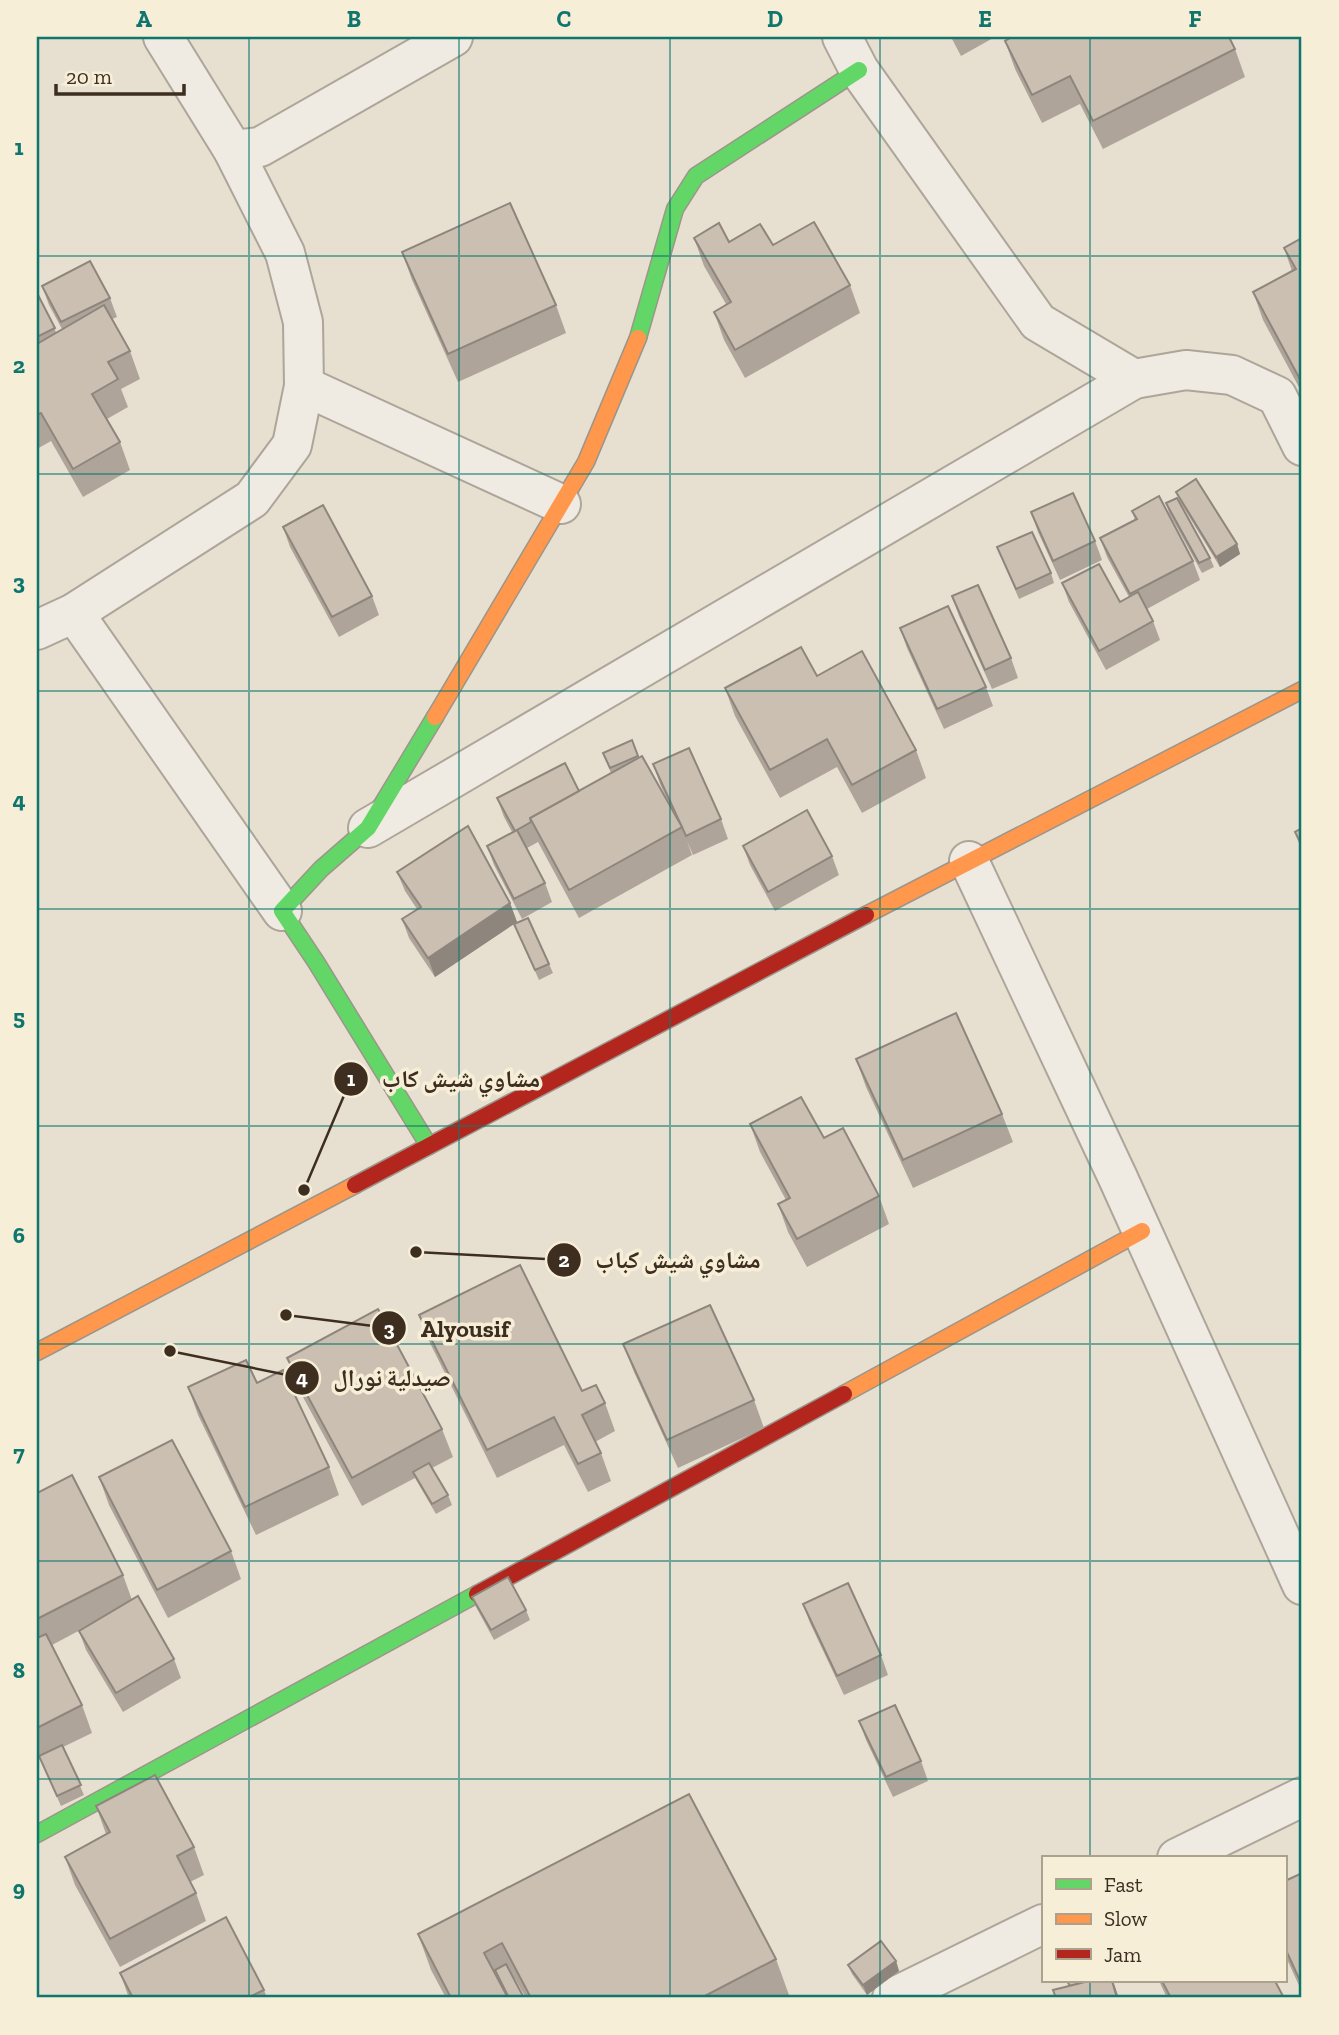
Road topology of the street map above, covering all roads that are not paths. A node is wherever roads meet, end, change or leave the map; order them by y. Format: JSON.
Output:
{"nodes":[{"id":1,"x":163,"y":37,"type":"edge"},
{"id":2,"x":453,"y":37,"type":"edge"},
{"id":3,"x":850,"y":53,"type":"edge"},
{"id":4,"x":233,"y":150,"type":"junction"},
{"id":5,"x":1134,"y":379,"type":"junction"},
{"id":6,"x":304,"y":386,"type":"junction"},
{"id":7,"x":1302,"y":446,"type":"edge"},
{"id":8,"x":561,"y":503,"type":"junction"},
{"id":9,"x":75,"y":613,"type":"junction"},
{"id":10,"x":37,"y":629,"type":"edge"},
{"id":11,"x":1302,"y":690,"type":"edge"},
{"id":12,"x":368,"y":828,"type":"junction"},
{"id":13,"x":969,"y":861,"type":"junction"},
{"id":14,"x":282,"y":911,"type":"junction"},
{"id":15,"x":429,"y":1146,"type":"junction"},
{"id":16,"x":1142,"y":1231,"type":"junction"},
{"id":17,"x":37,"y":1352,"type":"edge"},
{"id":18,"x":1302,"y":1585,"type":"edge"},
{"id":19,"x":1302,"y":1797,"type":"edge"},
{"id":20,"x":37,"y":1834,"type":"edge"},
{"id":21,"x":1181,"y":1856,"type":"edge"},
{"id":22,"x":1042,"y":1924,"type":"edge"},
{"id":23,"x":892,"y":1998,"type":"edge"}],
"edges":[{"from":1,"to":4,"type":"street"},
{"from":2,"to":4,"type":"street"},
{"from":3,"to":5,"type":"street"},
{"from":3,"to":8,"type":"street"},
{"from":4,"to":6,"type":"street"},
{"from":5,"to":7,"type":"street"},
{"from":5,"to":12,"type":"street"},
{"from":6,"to":8,"type":"street"},
{"from":6,"to":9,"type":"street"},
{"from":8,"to":12,"type":"street"},
{"from":9,"to":10,"type":"street"},
{"from":9,"to":14,"type":"street"},
{"from":11,"to":13,"type":"street"},
{"from":12,"to":14,"type":"street"},
{"from":13,"to":15,"type":"street"},
{"from":13,"to":16,"type":"street"},
{"from":14,"to":15,"type":"street"},
{"from":15,"to":17,"type":"street"},
{"from":16,"to":18,"type":"street"},
{"from":16,"to":20,"type":"street"},
{"from":19,"to":21,"type":"street"},
{"from":22,"to":23,"type":"street"}]}
